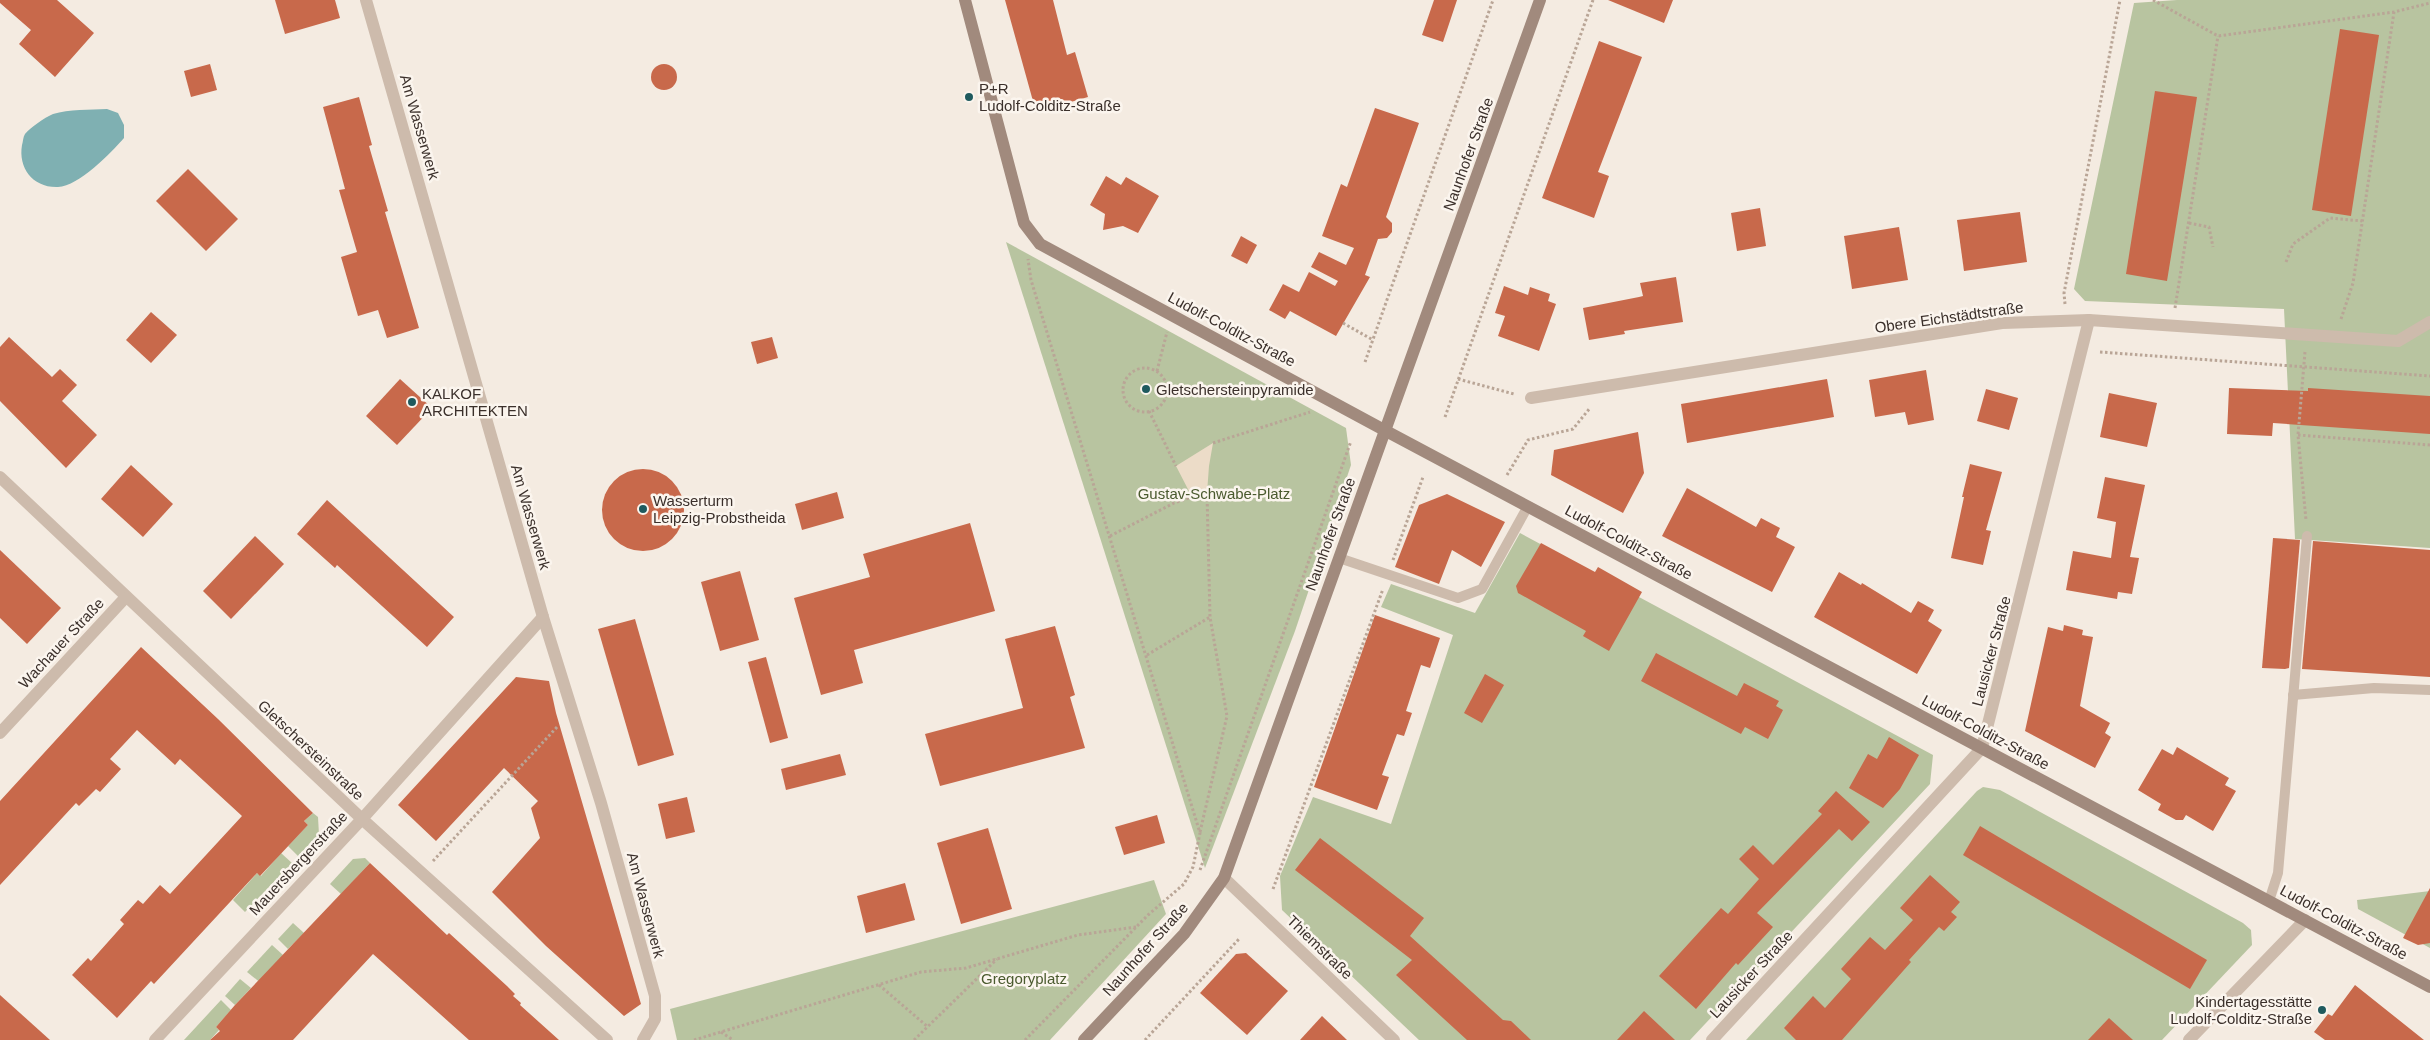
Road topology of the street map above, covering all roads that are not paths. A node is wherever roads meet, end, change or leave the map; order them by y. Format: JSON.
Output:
{"nodes":[{"id":1,"x":366,"y":0,"type":"edge"},
{"id":2,"x":965,"y":0,"type":"edge"},
{"id":3,"x":1540,"y":0,"type":"edge"},
{"id":4,"x":2089,"y":320,"type":"junction"},
{"id":5,"x":2430,"y":322,"type":"edge"},
{"id":6,"x":1531,"y":398,"type":"road end"},
{"id":7,"x":1386,"y":430,"type":"junction"},
{"id":8,"x":0,"y":477,"type":"edge"},
{"id":9,"x":1528,"y":506,"type":"junction"},
{"id":10,"x":2307,"y":536,"type":"road end"},
{"id":11,"x":1339,"y":558,"type":"junction"},
{"id":12,"x":125,"y":598,"type":"junction"},
{"id":13,"x":543,"y":617,"type":"junction"},
{"id":14,"x":2430,"y":690,"type":"edge"},
{"id":15,"x":2293,"y":695,"type":"junction"},
{"id":16,"x":0,"y":733,"type":"edge"},
{"id":17,"x":1982,"y":748,"type":"junction"},
{"id":18,"x":362,"y":820,"type":"junction"},
{"id":19,"x":1224,"y":878,"type":"junction"},
{"id":20,"x":2269,"y":901,"type":"junction"},
{"id":21,"x":2305,"y":920,"type":"junction"},
{"id":22,"x":2430,"y":987,"type":"edge"},
{"id":23,"x":155,"y":1040,"type":"edge"},
{"id":24,"x":607,"y":1040,"type":"edge"},
{"id":25,"x":643,"y":1040,"type":"edge"},
{"id":26,"x":1084,"y":1040,"type":"edge"},
{"id":27,"x":1394,"y":1040,"type":"edge"},
{"id":28,"x":1712,"y":1040,"type":"edge"},
{"id":29,"x":2189,"y":1040,"type":"edge"}],
"edges":[{"from":1,"to":13,"type":"street","name":"Am Wasserwerk"},
{"from":2,"to":7,"type":"street","name":"Ludolf-Colditz-Straße"},
{"from":3,"to":7,"type":"street","name":"Naunhofer Straße"},
{"from":4,"to":5,"type":"street","name":"Obere Eichstädtstraße"},
{"from":4,"to":6,"type":"street","name":"Obere Eichstädtstraße"},
{"from":4,"to":17,"type":"street","name":"Lausicker Straße"},
{"from":7,"to":9,"type":"street","name":"Ludolf-Colditz-Straße"},
{"from":7,"to":11,"type":"street","name":"Naunhofer Straße"},
{"from":8,"to":12,"type":"street","name":"Gletschersteinstraße"},
{"from":9,"to":11,"type":"lane"},
{"from":9,"to":17,"type":"street","name":"Ludolf-Colditz-Straße"},
{"from":10,"to":15,"type":"lane"},
{"from":11,"to":19,"type":"street","name":"Naunhofer Straße"},
{"from":12,"to":16,"type":"street","name":"Wachauer Straße"},
{"from":12,"to":18,"type":"street","name":"Gletschersteinstraße"},
{"from":13,"to":18,"type":"street","name":"Mauersbergerstraße"},
{"from":13,"to":25,"type":"street","name":"Am Wasserwerk"},
{"from":14,"to":15,"type":"lane"},
{"from":15,"to":20,"type":"lane"},
{"from":17,"to":20,"type":"street","name":"Ludolf-Colditz-Straße"},
{"from":17,"to":28,"type":"street","name":"Lausicker Straße"},
{"from":18,"to":23,"type":"street","name":"Mauersbergerstraße"},
{"from":18,"to":24,"type":"street","name":"Gletschersteinstraße"},
{"from":19,"to":26,"type":"street","name":"Naunhofer Straße"},
{"from":19,"to":27,"type":"street","name":"Thiemstraße"},
{"from":20,"to":21,"type":"street","name":"Ludolf-Colditz-Straße"},
{"from":21,"to":22,"type":"street","name":"Ludolf-Colditz-Straße"},
{"from":21,"to":29,"type":"street"}]}
